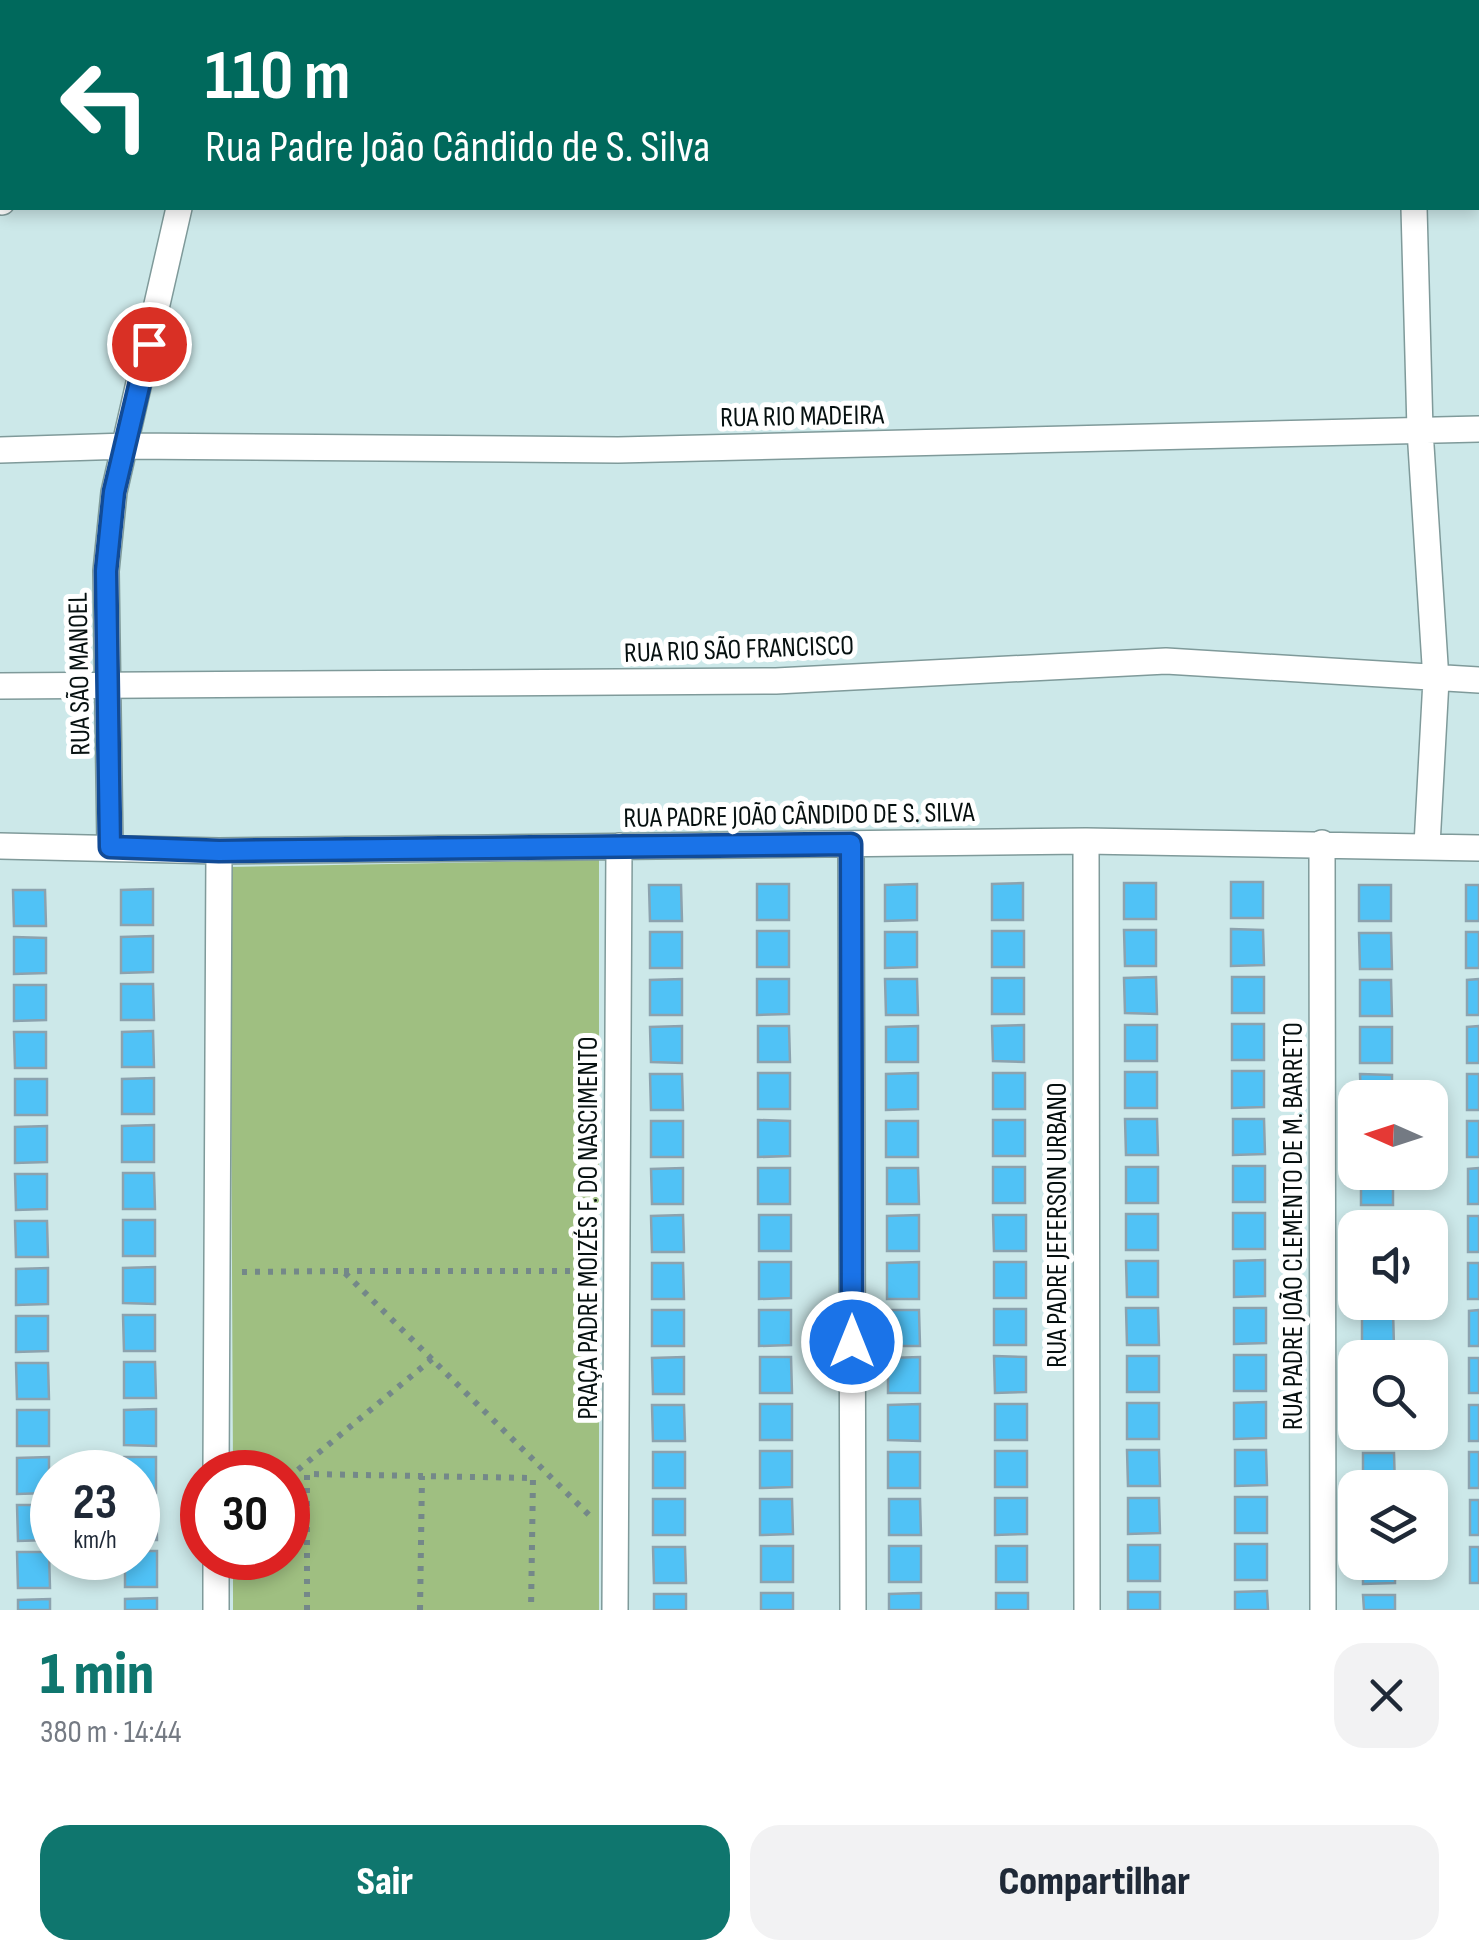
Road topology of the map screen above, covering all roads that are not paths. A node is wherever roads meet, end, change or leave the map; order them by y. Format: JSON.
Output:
{"nodes":[{"id":1,"x":179,"y":210,"type":"edge"},
{"id":2,"x":1414,"y":210,"type":"edge"},
{"id":3,"x":1479,"y":429,"type":"edge"},
{"id":4,"x":1420,"y":430,"type":"junction"},
{"id":5,"x":127,"y":446,"type":"junction"},
{"id":6,"x":0,"y":450,"type":"edge"},
{"id":7,"x":1436,"y":680,"type":"junction"},
{"id":8,"x":1479,"y":680,"type":"edge"},
{"id":9,"x":108,"y":684,"type":"junction"},
{"id":10,"x":0,"y":686,"type":"edge"},
{"id":11,"x":1086,"y":841,"type":"junction"},
{"id":12,"x":1322,"y":842,"type":"junction"},
{"id":13,"x":851,"y":844,"type":"junction"},
{"id":14,"x":0,"y":846,"type":"edge"},
{"id":15,"x":619,"y":846,"type":"junction"},
{"id":16,"x":1427,"y":846,"type":"junction"},
{"id":17,"x":110,"y":847,"type":"junction"},
{"id":18,"x":1479,"y":848,"type":"edge"},
{"id":19,"x":219,"y":851,"type":"junction"},
{"id":20,"x":216,"y":1450,"type":"edge"},
{"id":21,"x":216,"y":1580,"type":"edge"},
{"id":22,"x":216,"y":1610,"type":"edge"},
{"id":23,"x":615,"y":1610,"type":"edge"},
{"id":24,"x":852,"y":1610,"type":"edge"},
{"id":25,"x":1087,"y":1610,"type":"edge"},
{"id":26,"x":1322,"y":1610,"type":"edge"}],
"edges":[{"from":1,"to":5,"type":"street","name":"RUA SÃO MANOEL"},
{"from":2,"to":4,"type":"street"},
{"from":3,"to":4,"type":"street","name":"RUA RIO MADEIRA"},
{"from":4,"to":5,"type":"street","name":"RUA RIO MADEIRA"},
{"from":4,"to":7,"type":"street"},
{"from":5,"to":6,"type":"street","name":"RUA RIO MADEIRA"},
{"from":5,"to":9,"type":"street","name":"RUA SÃO MANOEL"},
{"from":7,"to":8,"type":"street","name":"RUA RIO SÃO FRANCISCO"},
{"from":7,"to":9,"type":"street","name":"RUA RIO SÃO FRANCISCO"},
{"from":7,"to":16,"type":"street"},
{"from":9,"to":10,"type":"street","name":"RUA RIO SÃO FRANCISCO"},
{"from":9,"to":17,"type":"street","name":"RUA SÃO MANOEL"},
{"from":11,"to":12,"type":"street","name":"RUA PADRE JOÃO CÂNDIDO DE S. SILVA"},
{"from":11,"to":13,"type":"street","name":"RUA PADRE JOÃO CÂNDIDO DE S. SILVA"},
{"from":11,"to":25,"type":"street","name":"RUA PADRE JEFERSON URBANO"},
{"from":12,"to":16,"type":"street","name":"RUA PADRE JOÃO CÂNDIDO DE S. SILVA"},
{"from":12,"to":26,"type":"street","name":"RUA PADRE JOÃO CLEMENTO DE M. BARRETO"},
{"from":13,"to":15,"type":"street","name":"RUA PADRE JOÃO CÂNDIDO DE S. SILVA"},
{"from":13,"to":24,"type":"street"},
{"from":14,"to":17,"type":"street","name":"RUA PADRE JOÃO CÂNDIDO DE S. SILVA"},
{"from":15,"to":19,"type":"street","name":"RUA PADRE JOÃO CÂNDIDO DE S. SILVA"},
{"from":15,"to":23,"type":"street","name":"PRAÇA PADRE MOIZÉS F. DO NASCIMENTO"},
{"from":16,"to":18,"type":"street","name":"RUA PADRE JOÃO CÂNDIDO DE S. SILVA"},
{"from":17,"to":19,"type":"street","name":"RUA PADRE JOÃO CÂNDIDO DE S. SILVA"},
{"from":19,"to":20,"type":"street"},
{"from":21,"to":22,"type":"street"}]}
